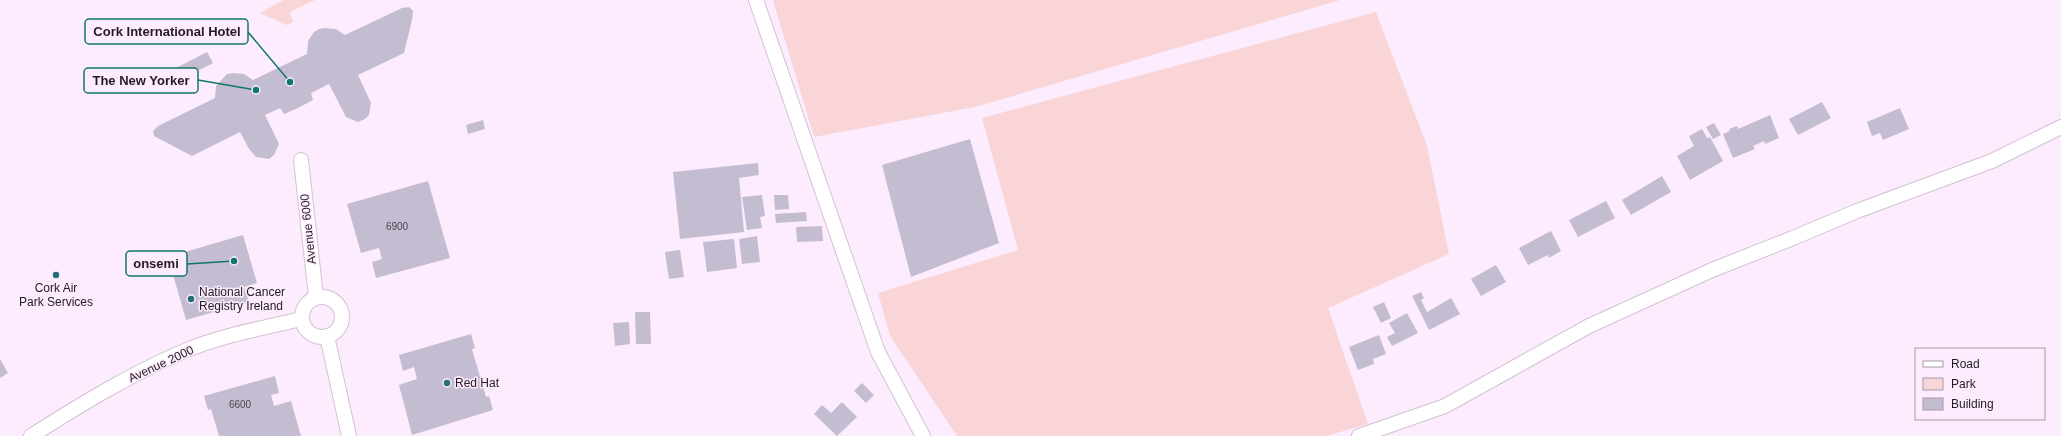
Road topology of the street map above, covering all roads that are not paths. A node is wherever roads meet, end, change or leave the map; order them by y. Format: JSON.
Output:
{"nodes":[{"id":1,"x":756,"y":0,"type":"edge"},
{"id":2,"x":2061,"y":127,"type":"edge"},
{"id":3,"x":301,"y":160,"type":"dead end"},
{"id":4,"x":316,"y":297,"type":"junction"},
{"id":5,"x":302,"y":319,"type":"junction"},
{"id":6,"x":327,"y":336,"type":"junction"},
{"id":7,"x":31,"y":436,"type":"edge"},
{"id":8,"x":349,"y":436,"type":"edge"},
{"id":9,"x":923,"y":436,"type":"edge"},
{"id":10,"x":1359,"y":436,"type":"edge"}],
"edges":[{"from":1,"to":9,"type":"street"},
{"from":2,"to":10,"type":"street"},
{"from":3,"to":4,"type":"street","name":"Avenue 6000"},
{"from":4,"to":5,"type":"street"},
{"from":4,"to":6,"type":"street"},
{"from":5,"to":6,"type":"street"},
{"from":5,"to":7,"type":"street","name":"Avenue 2000"},
{"from":6,"to":8,"type":"street"}]}
